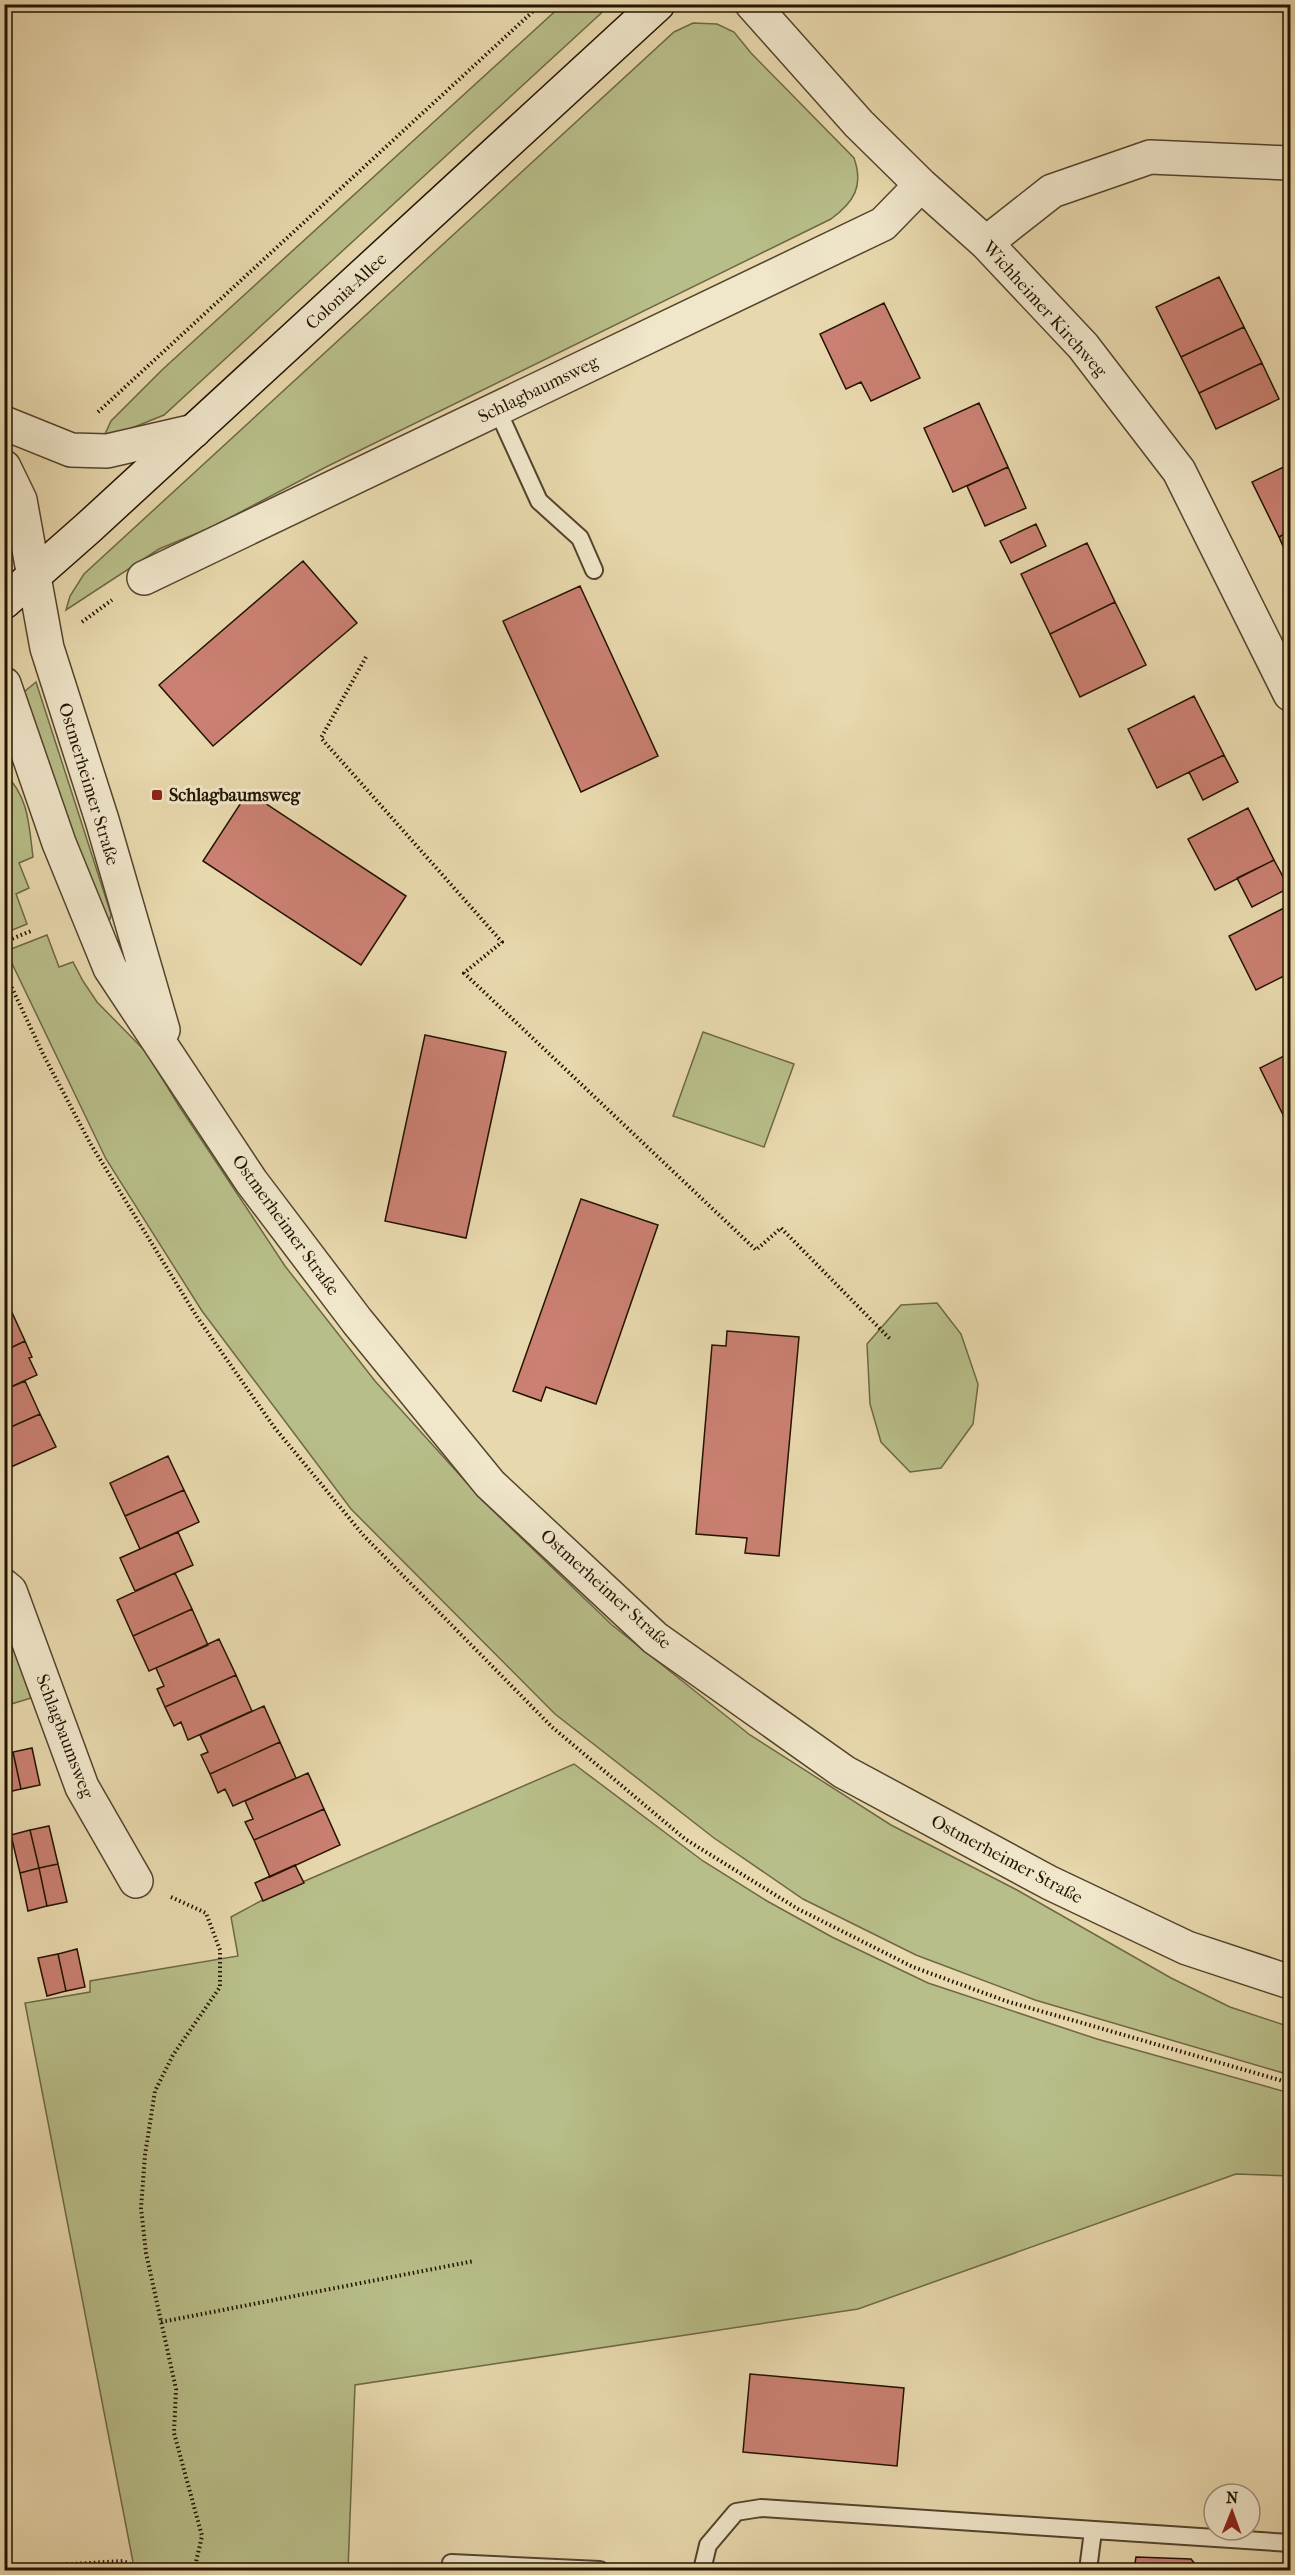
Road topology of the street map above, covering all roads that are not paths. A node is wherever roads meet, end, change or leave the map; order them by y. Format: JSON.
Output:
{"nodes":[{"id":1,"x":658,"y":4,"type":"edge"},
{"id":2,"x":752,"y":4,"type":"edge"},
{"id":3,"x":1290,"y":163,"type":"edge"},
{"id":4,"x":921,"y":185,"type":"junction"},
{"id":5,"x":986,"y":243,"type":"junction"},
{"id":6,"x":497,"y":409,"type":"junction"},
{"id":7,"x":4,"y":423,"type":"edge"},
{"id":8,"x":194,"y":431,"type":"junction"},
{"id":9,"x":4,"y":467,"type":"edge"},
{"id":10,"x":594,"y":570,"type":"dead end"},
{"id":11,"x":34,"y":576,"type":"junction"},
{"id":12,"x":144,"y":578,"type":"dead end"},
{"id":13,"x":4,"y":602,"type":"edge"},
{"id":14,"x":4,"y":684,"type":"edge"},
{"id":15,"x":1290,"y":694,"type":"edge"},
{"id":16,"x":18,"y":759,"type":"edge"},
{"id":17,"x":171,"y":1060,"type":"junction"},
{"id":18,"x":4,"y":1586,"type":"edge"},
{"id":19,"x":136,"y":1881,"type":"road end"},
{"id":20,"x":1290,"y":1982,"type":"edge"},
{"id":21,"x":1093,"y":2531,"type":"junction"},
{"id":22,"x":1290,"y":2543,"type":"edge"},
{"id":23,"x":451,"y":2563,"type":"dead end"},
{"id":24,"x":600,"y":2571,"type":"edge"},
{"id":25,"x":702,"y":2571,"type":"edge"},
{"id":26,"x":1088,"y":2571,"type":"edge"}],
"edges":[{"from":1,"to":8,"type":"street","name":"Colonia-Allee"},
{"from":2,"to":4,"type":"street","name":"Wichheimer Kirchweg"},
{"from":3,"to":5,"type":"street"},
{"from":4,"to":5,"type":"street","name":"Wichheimer Kirchweg"},
{"from":4,"to":6,"type":"street","name":"Schlagbaumsweg"},
{"from":5,"to":15,"type":"street","name":"Wichheimer Kirchweg"},
{"from":6,"to":10,"type":"lane"},
{"from":6,"to":12,"type":"street","name":"Schlagbaumsweg"},
{"from":7,"to":8,"type":"street"},
{"from":8,"to":11,"type":"street","name":"Colonia-Allee"},
{"from":9,"to":11,"type":"street","name":"Ostmerheimer Straße"},
{"from":11,"to":13,"type":"street"},
{"from":11,"to":17,"type":"street","name":"Ostmerheimer Straße"},
{"from":14,"to":16,"type":"street","name":"Ostmerheimer Straße"},
{"from":16,"to":17,"type":"street","name":"Ostmerheimer Straße"},
{"from":17,"to":20,"type":"street","name":"Ostmerheimer Straße"},
{"from":18,"to":19,"type":"street","name":"Schlagbaumsweg"},
{"from":21,"to":22,"type":"lane"},
{"from":21,"to":25,"type":"lane"},
{"from":21,"to":26,"type":"lane"},
{"from":23,"to":24,"type":"lane"}]}
